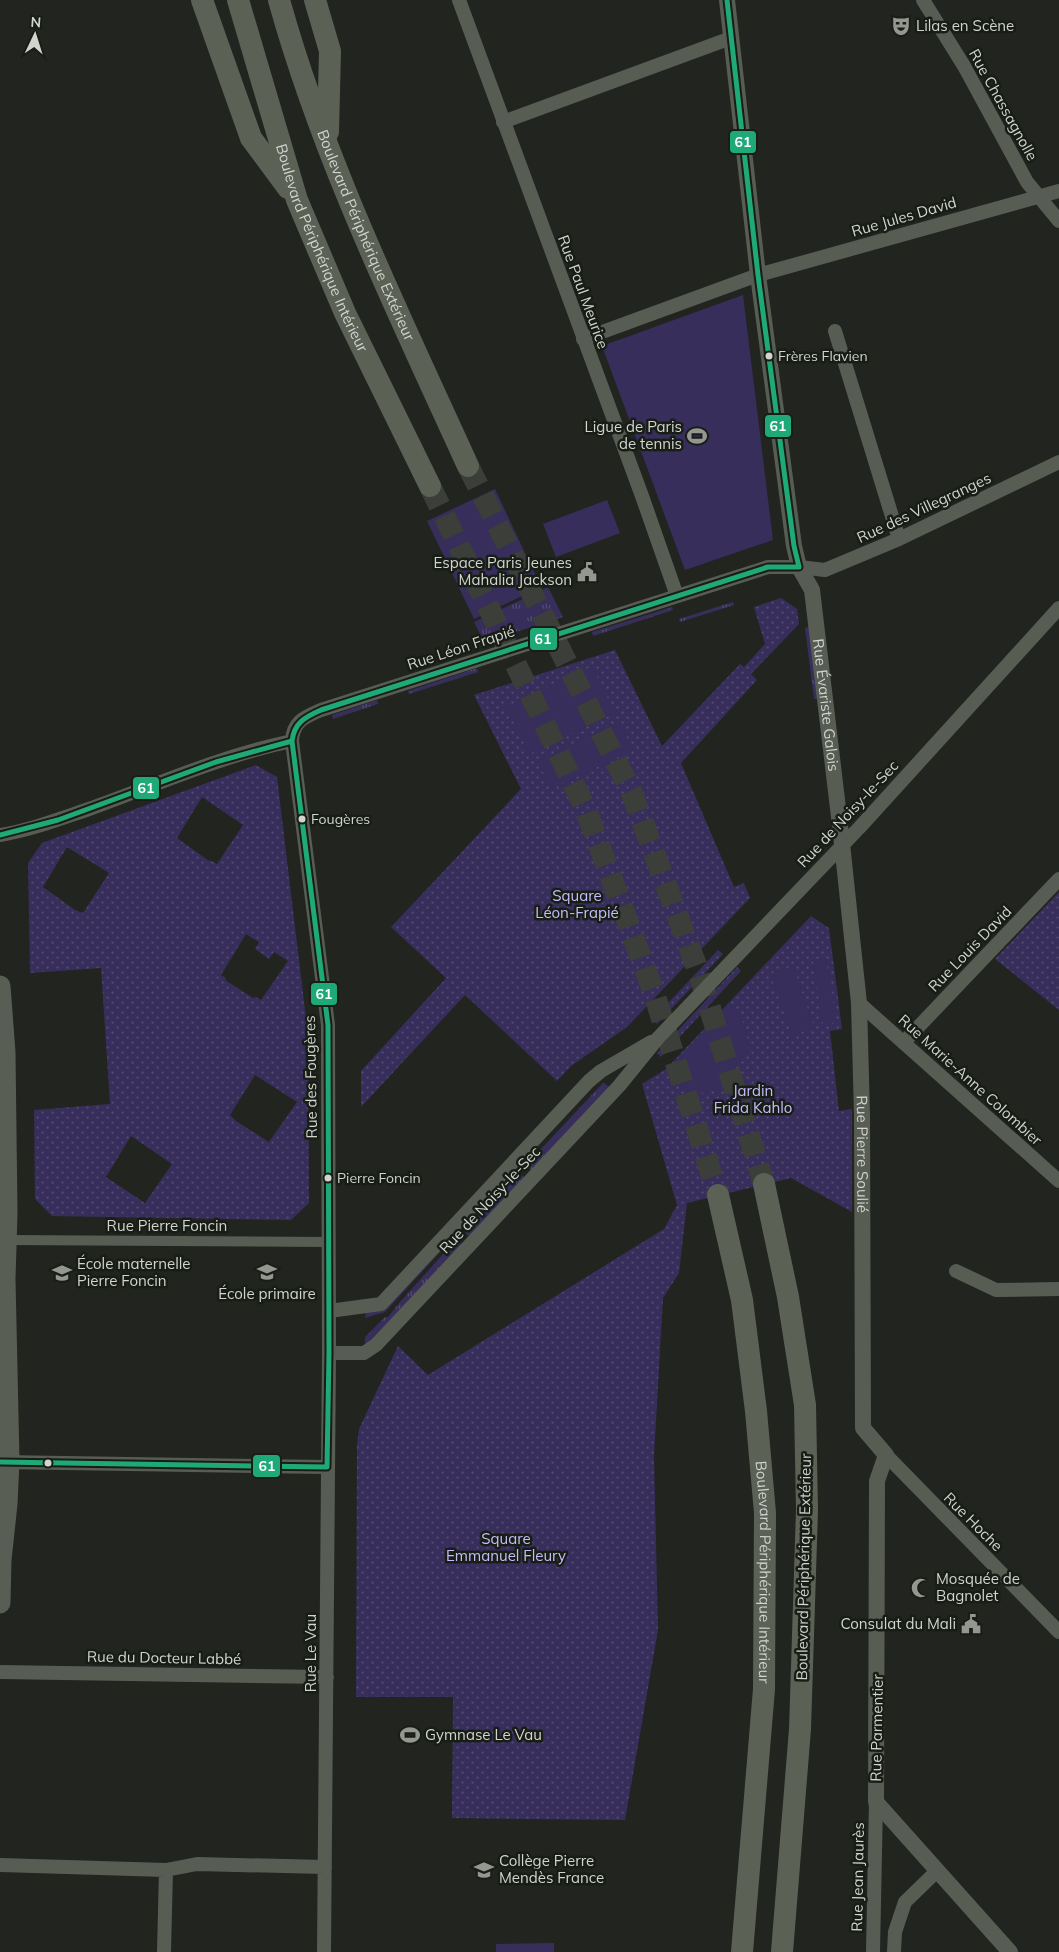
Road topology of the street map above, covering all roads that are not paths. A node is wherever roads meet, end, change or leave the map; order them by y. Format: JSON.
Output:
{"nodes":[{"id":1,"x":202,"y":0,"type":"edge"},
{"id":2,"x":238,"y":0,"type":"edge"},
{"id":3,"x":279,"y":0,"type":"edge"},
{"id":4,"x":315,"y":0,"type":"edge"},
{"id":5,"x":458,"y":0,"type":"edge"},
{"id":6,"x":727,"y":0,"type":"edge"},
{"id":7,"x":923,"y":0,"type":"edge"},
{"id":8,"x":731,"y":38,"type":"junction"},
{"id":9,"x":503,"y":122,"type":"junction"},
{"id":10,"x":327,"y":148,"type":"junction"},
{"id":11,"x":1059,"y":191,"type":"edge"},
{"id":12,"x":1038,"y":197,"type":"junction"},
{"id":13,"x":297,"y":200,"type":"junction"},
{"id":14,"x":1059,"y":221,"type":"edge"},
{"id":15,"x":758,"y":275,"type":"junction"},
{"id":16,"x":835,"y":331,"type":"dead end"},
{"id":17,"x":583,"y":339,"type":"junction"},
{"id":18,"x":1059,"y":462,"type":"edge"},
{"id":19,"x":468,"y":466,"type":"tunnel mouth"},
{"id":20,"x":430,"y":486,"type":"tunnel mouth"},
{"id":21,"x":899,"y":539,"type":"junction"},
{"id":22,"x":800,"y":567,"type":"junction"},
{"id":23,"x":677,"y":596,"type":"junction"},
{"id":24,"x":1059,"y":608,"type":"edge"},
{"id":25,"x":292,"y":741,"type":"junction"},
{"id":26,"x":0,"y":835,"type":"edge"},
{"id":27,"x":842,"y":845,"type":"junction"},
{"id":28,"x":1059,"y":879,"type":"edge"},
{"id":29,"x":0,"y":986,"type":"edge"},
{"id":30,"x":859,"y":1003,"type":"junction"},
{"id":31,"x":658,"y":1038,"type":"junction"},
{"id":32,"x":904,"y":1042,"type":"junction"},
{"id":33,"x":1059,"y":1182,"type":"edge"},
{"id":34,"x":764,"y":1184,"type":"tunnel mouth"},
{"id":35,"x":718,"y":1195,"type":"tunnel mouth"},
{"id":36,"x":6,"y":1240,"type":"junction"},
{"id":37,"x":328,"y":1242,"type":"junction"},
{"id":38,"x":956,"y":1271,"type":"dead end"},
{"id":39,"x":1059,"y":1289,"type":"edge"},
{"id":40,"x":329,"y":1311,"type":"junction"},
{"id":41,"x":329,"y":1353,"type":"junction"},
{"id":42,"x":886,"y":1455,"type":"junction"},
{"id":43,"x":4,"y":1462,"type":"edge"},
{"id":44,"x":327,"y":1467,"type":"junction"},
{"id":45,"x":0,"y":1603,"type":"edge"},
{"id":46,"x":1059,"y":1632,"type":"edge"},
{"id":47,"x":0,"y":1672,"type":"edge"},
{"id":48,"x":327,"y":1677,"type":"junction"},
{"id":49,"x":876,"y":1802,"type":"junction"},
{"id":50,"x":0,"y":1865,"type":"edge"},
{"id":51,"x":325,"y":1867,"type":"junction"},
{"id":52,"x":166,"y":1870,"type":"junction"},
{"id":53,"x":937,"y":1871,"type":"junction"},
{"id":54,"x":1008,"y":1950,"type":"edge"},
{"id":55,"x":164,"y":1952,"type":"edge"},
{"id":56,"x":324,"y":1952,"type":"edge"},
{"id":57,"x":742,"y":1952,"type":"edge"},
{"id":58,"x":782,"y":1952,"type":"edge"},
{"id":59,"x":873,"y":1952,"type":"edge"},
{"id":60,"x":894,"y":1952,"type":"edge"}],
"edges":[{"from":1,"to":13,"type":"highway"},
{"from":2,"to":13,"type":"highway","name":"Boulevard Périphérique Intérieur"},
{"from":3,"to":10,"type":"highway","name":"Boulevard Périphérique Extérieur"},
{"from":4,"to":10,"type":"highway"},
{"from":5,"to":9,"type":"street","name":"Rue Paul Meurice"},
{"from":6,"to":8,"type":"street","name":"Rue Évariste Galois"},
{"from":7,"to":12,"type":"street","name":"Rue Chassagnolle"},
{"from":8,"to":9,"type":"street"},
{"from":8,"to":15,"type":"street","name":"Rue Évariste Galois"},
{"from":9,"to":17,"type":"street","name":"Rue Paul Meurice"},
{"from":10,"to":19,"type":"highway","name":"Boulevard Périphérique Extérieur"},
{"from":11,"to":12,"type":"street","name":"Rue Jules David"},
{"from":12,"to":14,"type":"street","name":"Rue Chassagnolle"},
{"from":12,"to":15,"type":"street","name":"Rue Jules David"},
{"from":13,"to":20,"type":"highway","name":"Boulevard Périphérique Intérieur"},
{"from":15,"to":17,"type":"street","name":"Rue Jules David"},
{"from":15,"to":22,"type":"street","name":"Rue Évariste Galois"},
{"from":16,"to":21,"type":"street"},
{"from":17,"to":23,"type":"street","name":"Rue Paul Meurice"},
{"from":18,"to":21,"type":"street","name":"Rue des Villegranges"},
{"from":21,"to":22,"type":"street","name":"Rue des Villegranges"},
{"from":22,"to":23,"type":"street","name":"Rue Léon Frapié"},
{"from":22,"to":27,"type":"street","name":"Rue Évariste Galois"},
{"from":23,"to":25,"type":"street","name":"Rue Léon Frapié"},
{"from":24,"to":27,"type":"street","name":"Rue de Noisy-le-Sec"},
{"from":25,"to":26,"type":"street"},
{"from":25,"to":37,"type":"street","name":"Rue des Fougères"},
{"from":27,"to":30,"type":"street","name":"Rue Pierre Soulié"},
{"from":27,"to":31,"type":"street","name":"Rue de Noisy-le-Sec"},
{"from":28,"to":32,"type":"street","name":"Rue Louis David"},
{"from":29,"to":36,"type":"main road"},
{"from":30,"to":32,"type":"street","name":"Rue Marie-Anne Colombier"},
{"from":30,"to":42,"type":"street","name":"Rue Pierre Soulié"},
{"from":31,"to":40,"type":"street","name":"Rue de Noisy-le-Sec"},
{"from":31,"to":41,"type":"street","name":"Rue de Noisy-le-Sec"},
{"from":32,"to":33,"type":"street","name":"Rue Marie-Anne Colombier"},
{"from":34,"to":58,"type":"highway","name":"Boulevard Périphérique Extérieur"},
{"from":35,"to":57,"type":"highway","name":"Boulevard Périphérique Intérieur"},
{"from":36,"to":37,"type":"street","name":"Rue Pierre Foncin"},
{"from":36,"to":43,"type":"main road"},
{"from":37,"to":40,"type":"street","name":"Rue des Fougères"},
{"from":38,"to":39,"type":"street"},
{"from":40,"to":41,"type":"street","name":"Rue des Fougères"},
{"from":41,"to":44,"type":"street","name":"Rue Le Vau"},
{"from":42,"to":46,"type":"street","name":"Rue Hoche"},
{"from":42,"to":49,"type":"street","name":"Rue Parmentier"},
{"from":43,"to":44,"type":"street"},
{"from":43,"to":45,"type":"main road"},
{"from":44,"to":48,"type":"street","name":"Rue Le Vau"},
{"from":47,"to":48,"type":"street","name":"Rue du Docteur Labbé"},
{"from":48,"to":51,"type":"street","name":"Rue Le Vau"},
{"from":49,"to":53,"type":"street","name":"Rue Parmentier"},
{"from":49,"to":59,"type":"street","name":"Rue Jean Jaurès"},
{"from":50,"to":52,"type":"street"},
{"from":51,"to":52,"type":"street"},
{"from":51,"to":56,"type":"street","name":"Rue Le Vau"},
{"from":52,"to":55,"type":"street"},
{"from":53,"to":54,"type":"street","name":"Rue Parmentier"},
{"from":53,"to":60,"type":"street"}]}
